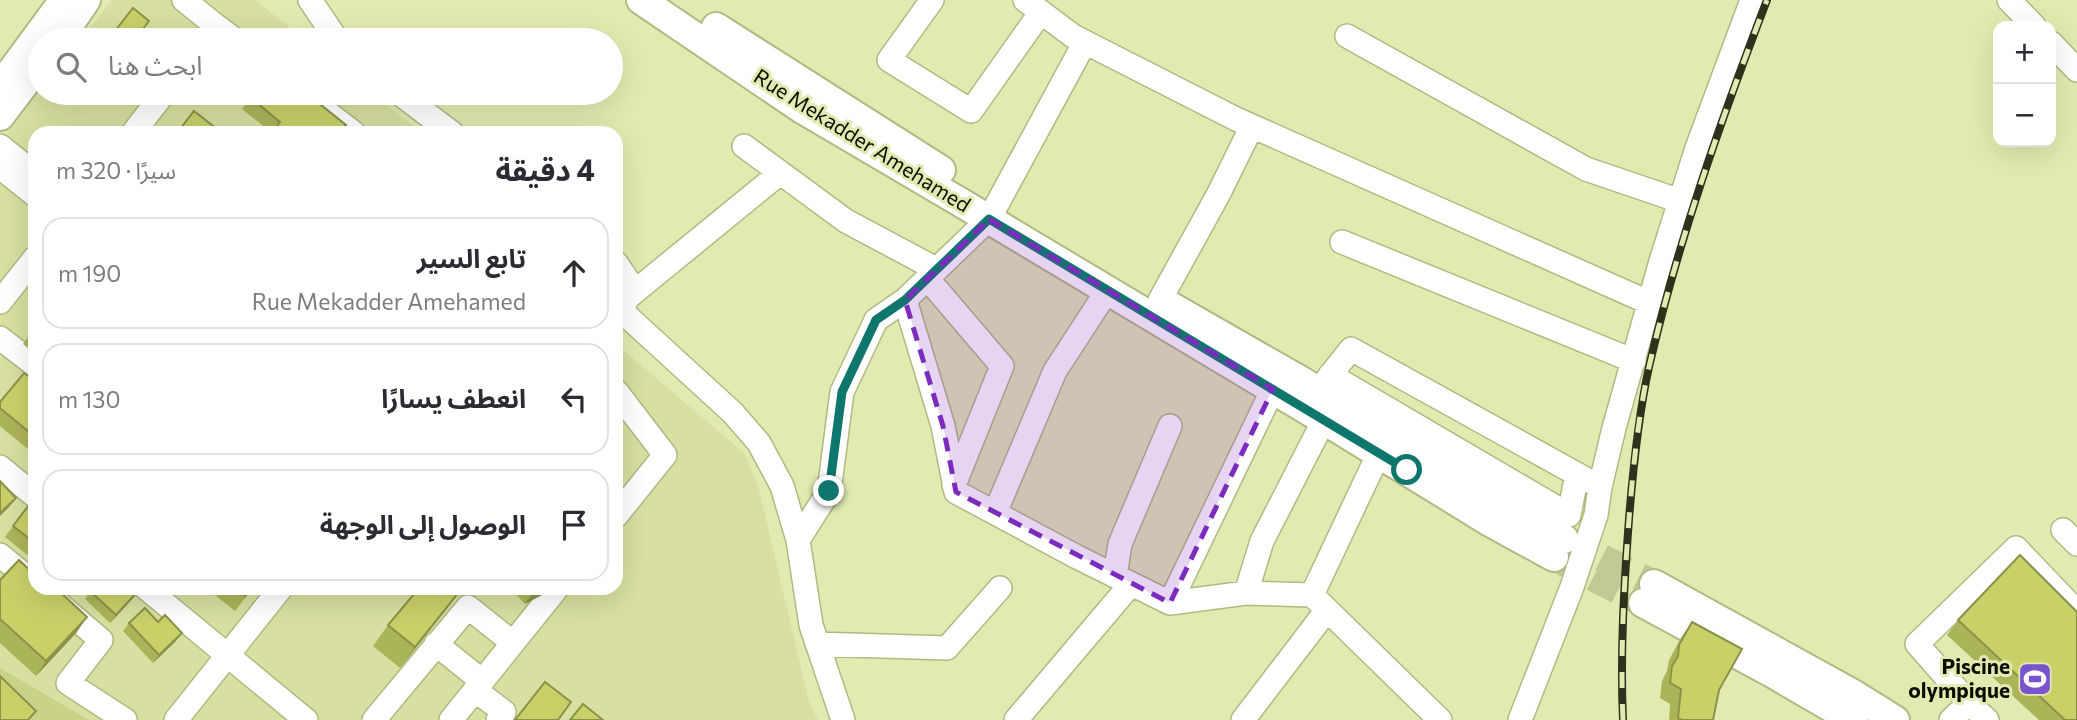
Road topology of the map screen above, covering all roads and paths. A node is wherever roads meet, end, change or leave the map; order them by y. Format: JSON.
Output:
{"nodes":[{"id":1,"x":64,"y":0,"type":"edge"},
{"id":2,"x":86,"y":0,"type":"edge"},
{"id":3,"x":184,"y":0,"type":"edge"},
{"id":4,"x":310,"y":0,"type":"edge"},
{"id":5,"x":641,"y":0,"type":"edge"},
{"id":6,"x":674,"y":0,"type":"edge"},
{"id":7,"x":932,"y":0,"type":"edge"},
{"id":8,"x":1752,"y":0,"type":"edge"},
{"id":9,"x":2009,"y":0,"type":"edge"},
{"id":10,"x":1033,"y":6,"type":"edge"},
{"id":11,"x":2029,"y":21,"type":"edge"},
{"id":12,"x":45,"y":28,"type":"edge"},
{"id":13,"x":66,"y":28,"type":"edge"},
{"id":14,"x":206,"y":28,"type":"edge"},
{"id":15,"x":329,"y":28,"type":"edge"},
{"id":16,"x":1347,"y":36,"type":"dead end"},
{"id":17,"x":1085,"y":42,"type":"junction"},
{"id":18,"x":2056,"y":48,"type":"edge"},
{"id":19,"x":28,"y":54,"type":"edge"},
{"id":20,"x":17,"y":70,"type":"edge"},
{"id":21,"x":2077,"y":70,"type":"edge"},
{"id":22,"x":155,"y":105,"type":"edge"},
{"id":23,"x":318,"y":105,"type":"edge"},
{"id":24,"x":415,"y":105,"type":"edge"},
{"id":25,"x":0,"y":116,"type":"edge"},
{"id":26,"x":138,"y":126,"type":"edge"},
{"id":27,"x":345,"y":126,"type":"edge"},
{"id":28,"x":443,"y":126,"type":"edge"},
{"id":29,"x":1252,"y":126,"type":"junction"},
{"id":30,"x":0,"y":146,"type":"edge"},
{"id":31,"x":744,"y":146,"type":"dead end"},
{"id":32,"x":0,"y":167,"type":"edge"},
{"id":33,"x":28,"y":168,"type":"edge"},
{"id":34,"x":780,"y":173,"type":"junction"},
{"id":35,"x":28,"y":189,"type":"edge"},
{"id":36,"x":1680,"y":201,"type":"junction"},
{"id":37,"x":993,"y":211,"type":"junction"},
{"id":38,"x":1342,"y":242,"type":"dead end"},
{"id":39,"x":623,"y":273,"type":"edge"},
{"id":40,"x":932,"y":274,"type":"junction"},
{"id":41,"x":27,"y":285,"type":"edge"},
{"id":42,"x":1107,"y":291,"type":"junction"},
{"id":43,"x":905,"y":300,"type":"junction"},
{"id":44,"x":1160,"y":300,"type":"junction"},
{"id":45,"x":0,"y":302,"type":"edge"},
{"id":46,"x":623,"y":302,"type":"edge"},
{"id":47,"x":623,"y":303,"type":"edge"},
{"id":48,"x":1650,"y":303,"type":"junction"},
{"id":49,"x":623,"y":307,"type":"edge"},
{"id":50,"x":0,"y":338,"type":"edge"},
{"id":51,"x":28,"y":360,"type":"edge"},
{"id":52,"x":1634,"y":361,"type":"junction"},
{"id":53,"x":1324,"y":384,"type":"junction"},
{"id":54,"x":1273,"y":389,"type":"junction"},
{"id":55,"x":623,"y":400,"type":"edge"},
{"id":56,"x":1324,"y":420,"type":"junction"},
{"id":57,"x":1170,"y":426,"type":"dead end"},
{"id":58,"x":1379,"y":453,"type":"junction"},
{"id":59,"x":0,"y":467,"type":"edge"},
{"id":60,"x":1577,"y":474,"type":"junction"},
{"id":61,"x":954,"y":485,"type":"junction"},
{"id":62,"x":1600,"y":487,"type":"junction"},
{"id":63,"x":28,"y":490,"type":"edge"},
{"id":64,"x":623,"y":507,"type":"edge"},
{"id":65,"x":995,"y":513,"type":"junction"},
{"id":66,"x":797,"y":540,"type":"junction"},
{"id":67,"x":0,"y":555,"type":"edge"},
{"id":68,"x":28,"y":578,"type":"edge"},
{"id":69,"x":1123,"y":580,"type":"junction"},
{"id":70,"x":1000,"y":588,"type":"dead end"},
{"id":71,"x":1246,"y":593,"type":"junction"},
{"id":72,"x":48,"y":595,"type":"edge"},
{"id":73,"x":155,"y":595,"type":"edge"},
{"id":74,"x":276,"y":595,"type":"edge"},
{"id":75,"x":552,"y":595,"type":"edge"},
{"id":76,"x":1170,"y":603,"type":"junction"},
{"id":77,"x":1319,"y":603,"type":"junction"},
{"id":78,"x":2077,"y":612,"type":"edge"},
{"id":79,"x":513,"y":643,"type":"junction"},
{"id":80,"x":436,"y":644,"type":"junction"},
{"id":81,"x":817,"y":644,"type":"junction"},
{"id":82,"x":229,"y":656,"type":"junction"},
{"id":83,"x":478,"y":686,"type":"junction"},
{"id":84,"x":1969,"y":703,"type":"junction"},
{"id":85,"x":125,"y":720,"type":"edge"},
{"id":86,"x":176,"y":720,"type":"edge"},
{"id":87,"x":306,"y":720,"type":"edge"},
{"id":88,"x":374,"y":720,"type":"edge"},
{"id":89,"x":451,"y":720,"type":"edge"},
{"id":90,"x":498,"y":720,"type":"edge"},
{"id":91,"x":844,"y":720,"type":"edge"},
{"id":92,"x":1016,"y":720,"type":"edge"},
{"id":93,"x":1243,"y":720,"type":"edge"},
{"id":94,"x":1440,"y":720,"type":"edge"},
{"id":95,"x":1520,"y":720,"type":"edge"},
{"id":96,"x":1853,"y":720,"type":"edge"},
{"id":97,"x":1895,"y":720,"type":"edge"},
{"id":98,"x":1951,"y":720,"type":"edge"},
{"id":99,"x":1987,"y":720,"type":"edge"}],
"edges":[{"from":1,"to":12,"type":"main road"},
{"from":2,"to":13,"type":"main road"},
{"from":3,"to":14,"type":"street"},
{"from":4,"to":15,"type":"street"},
{"from":5,"to":37,"type":"main road","name":"Rue Mekadder Amehamed"},
{"from":6,"to":37,"type":"main road","name":"Rue Mekadder Amehamed"},
{"from":7,"to":10,"type":"street"},
{"from":8,"to":36,"type":"street"},
{"from":9,"to":11,"type":"street"},
{"from":10,"to":17,"type":"street"},
{"from":16,"to":36,"type":"street"},
{"from":17,"to":29,"type":"street"},
{"from":17,"to":37,"type":"street"},
{"from":18,"to":21,"type":"street"},
{"from":19,"to":20,"type":"main road"},
{"from":20,"to":25,"type":"main road"},
{"from":22,"to":26,"type":"street"},
{"from":23,"to":27,"type":"street"},
{"from":24,"to":28,"type":"street"},
{"from":29,"to":44,"type":"street"},
{"from":29,"to":48,"type":"street"},
{"from":30,"to":33,"type":"street"},
{"from":31,"to":34,"type":"street"},
{"from":32,"to":35,"type":"street"},
{"from":34,"to":40,"type":"street"},
{"from":34,"to":47,"type":"street"},
{"from":36,"to":48,"type":"street"},
{"from":37,"to":40,"type":"street"},
{"from":37,"to":42,"type":"main road","name":"Rue Mekadder Amehamed"},
{"from":37,"to":44,"type":"main road","name":"Rue Mekadder Amehamed"},
{"from":38,"to":52,"type":"street"},
{"from":39,"to":46,"type":"street"},
{"from":40,"to":43,"type":"street"},
{"from":40,"to":61,"type":"street"},
{"from":41,"to":45,"type":"street"},
{"from":42,"to":54,"type":"main road","name":"Rue Mekadder Amehamed"},
{"from":42,"to":65,"type":"street"},
{"from":43,"to":61,"type":"street"},
{"from":43,"to":66,"type":"street"},
{"from":44,"to":53,"type":"main road","name":"Rue Mekadder Amehamed"},
{"from":48,"to":52,"type":"street"},
{"from":49,"to":66,"type":"street"},
{"from":50,"to":51,"type":"street"},
{"from":52,"to":62,"type":"street"},
{"from":53,"to":58,"type":"main road","name":"Rue Mekadder Amehamed"},
{"from":53,"to":60,"type":"street"},
{"from":53,"to":60,"type":"street"},
{"from":54,"to":56,"type":"main road","name":"Rue Mekadder Amehamed"},
{"from":54,"to":76,"type":"street"},
{"from":55,"to":64,"type":"street"},
{"from":56,"to":58,"type":"main road","name":"Rue Mekadder Amehamed"},
{"from":56,"to":71,"type":"street"},
{"from":57,"to":69,"type":"street"},
{"from":58,"to":77,"type":"street"},
{"from":59,"to":63,"type":"street"},
{"from":60,"to":62,"type":"street"},
{"from":61,"to":65,"type":"street"},
{"from":62,"to":95,"type":"street"},
{"from":65,"to":69,"type":"street"},
{"from":66,"to":81,"type":"street"},
{"from":67,"to":68,"type":"street"},
{"from":69,"to":76,"type":"street"},
{"from":69,"to":92,"type":"street"},
{"from":70,"to":81,"type":"street"},
{"from":71,"to":76,"type":"street"},
{"from":71,"to":77,"type":"street"},
{"from":72,"to":85,"type":"street"},
{"from":73,"to":82,"type":"street"},
{"from":74,"to":82,"type":"street"},
{"from":75,"to":79,"type":"street"},
{"from":77,"to":93,"type":"street"},
{"from":77,"to":94,"type":"street"},
{"from":78,"to":84,"type":"street"},
{"from":79,"to":80,"type":"street"},
{"from":79,"to":83,"type":"street"},
{"from":80,"to":83,"type":"street"},
{"from":80,"to":88,"type":"street"},
{"from":81,"to":91,"type":"street"},
{"from":82,"to":86,"type":"street"},
{"from":82,"to":87,"type":"street"},
{"from":83,"to":89,"type":"street"},
{"from":83,"to":90,"type":"street"},
{"from":84,"to":98,"type":"street"},
{"from":84,"to":99,"type":"street"},
{"from":96,"to":97,"type":"main road"}]}
